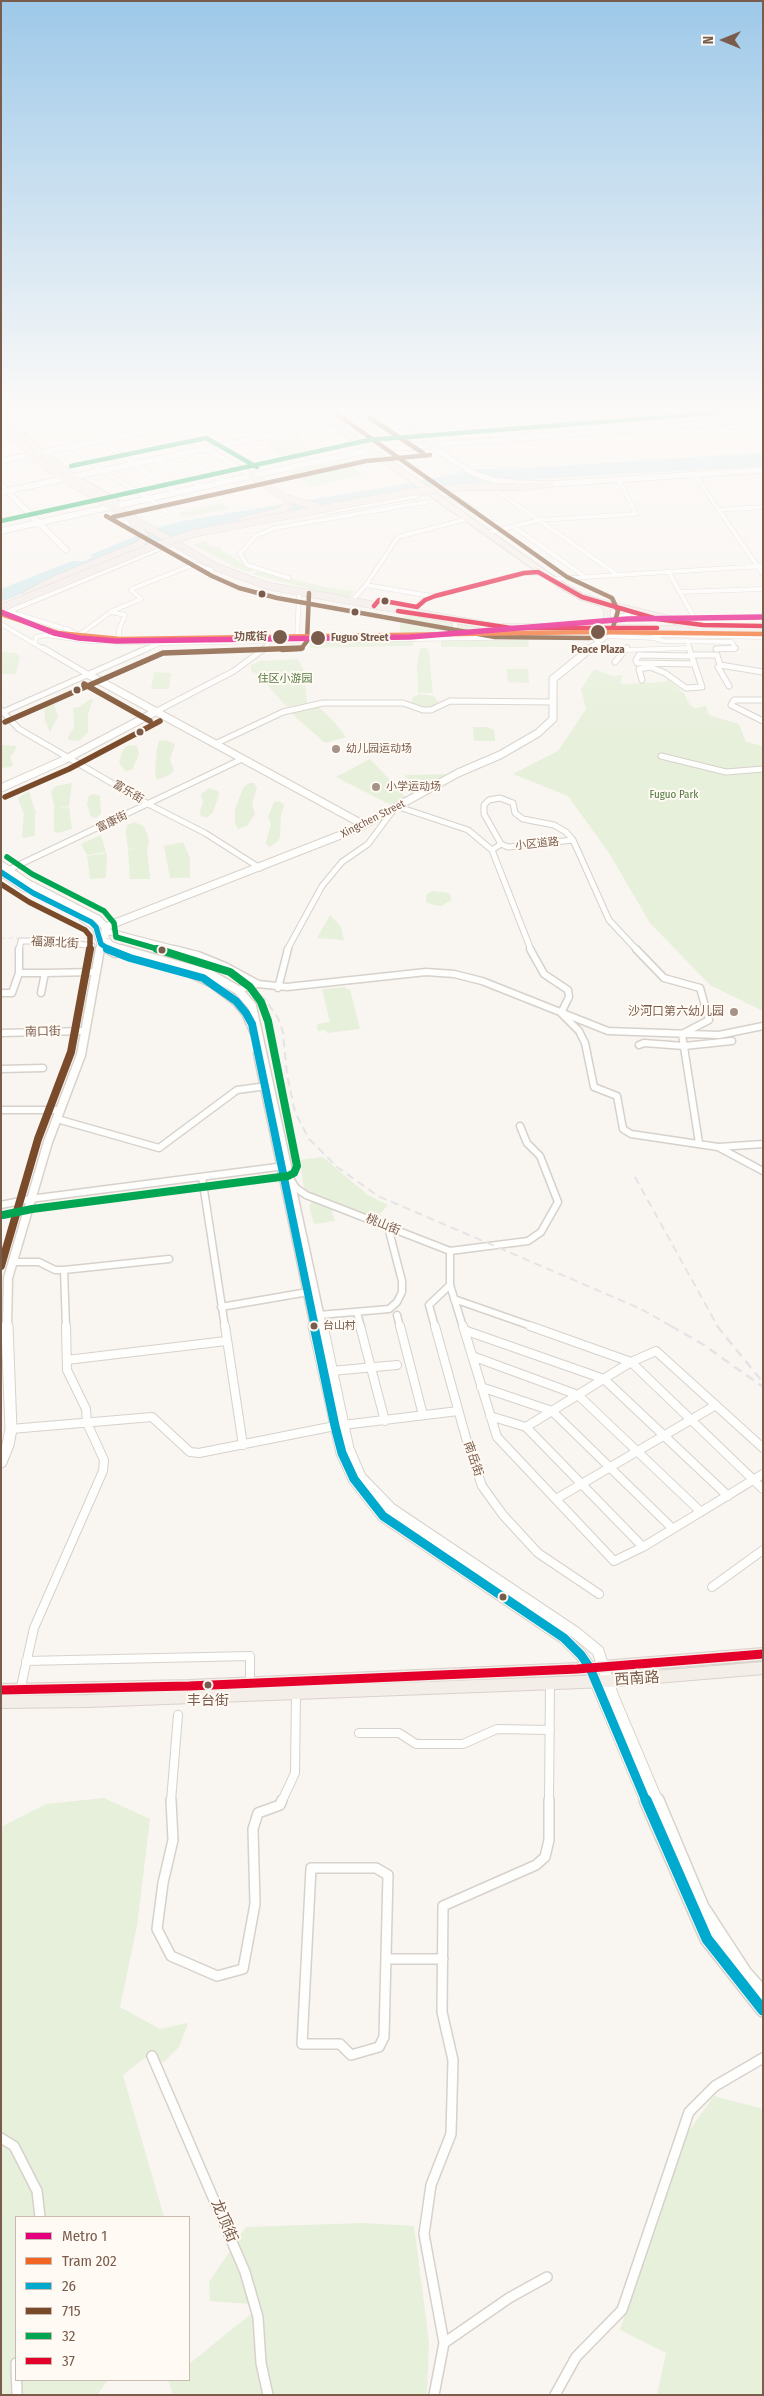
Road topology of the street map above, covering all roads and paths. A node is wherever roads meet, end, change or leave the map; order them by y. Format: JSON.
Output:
{"nodes":[{"id":1,"x":45,"y":522,"type":"edge"},
{"id":2,"x":136,"y":522,"type":"edge"},
{"id":3,"x":138,"y":522,"type":"edge"},
{"id":4,"x":235,"y":522,"type":"edge"},
{"id":5,"x":250,"y":522,"type":"edge"},
{"id":6,"x":256,"y":522,"type":"edge"},
{"id":7,"x":258,"y":522,"type":"edge"},
{"id":8,"x":311,"y":522,"type":"edge"},
{"id":9,"x":455,"y":522,"type":"edge"},
{"id":10,"x":471,"y":522,"type":"edge"},
{"id":11,"x":533,"y":522,"type":"edge"},
{"id":12,"x":542,"y":522,"type":"edge"},
{"id":13,"x":726,"y":522,"type":"edge"},
{"id":14,"x":40,"y":523,"type":"junction"},
{"id":15,"x":228,"y":526,"type":"junction"},
{"id":16,"x":514,"y":527,"type":"junction"},
{"id":17,"x":147,"y":528,"type":"junction"},
{"id":18,"x":1,"y":531,"type":"edge"},
{"id":19,"x":487,"y":533,"type":"junction"},
{"id":20,"x":173,"y":540,"type":"junction"},
{"id":21,"x":66,"y":550,"type":"dead end"},
{"id":22,"x":755,"y":566,"type":"junction"},
{"id":23,"x":763,"y":566,"type":"edge"},
{"id":24,"x":668,"y":571,"type":"junction"},
{"id":25,"x":212,"y":573,"type":"dead end"},
{"id":26,"x":545,"y":574,"type":"junction"},
{"id":27,"x":615,"y":574,"type":"junction"},
{"id":28,"x":763,"y":574,"type":"edge"},
{"id":29,"x":584,"y":576,"type":"junction"},
{"id":30,"x":289,"y":578,"type":"dead end"},
{"id":31,"x":553,"y":579,"type":"junction"},
{"id":32,"x":763,"y":580,"type":"edge"},
{"id":33,"x":366,"y":585,"type":"junction"},
{"id":34,"x":763,"y":590,"type":"edge"},
{"id":35,"x":680,"y":592,"type":"junction"},
{"id":36,"x":299,"y":593,"type":"junction"},
{"id":37,"x":27,"y":594,"type":"junction"},
{"id":38,"x":435,"y":596,"type":"junction"},
{"id":39,"x":351,"y":602,"type":"junction"},
{"id":40,"x":602,"y":603,"type":"junction"},
{"id":41,"x":2,"y":610,"type":"edge"},
{"id":42,"x":111,"y":612,"type":"junction"},
{"id":43,"x":412,"y":613,"type":"junction"},
{"id":44,"x":628,"y":615,"type":"junction"},
{"id":45,"x":645,"y":616,"type":"junction"},
{"id":46,"x":657,"y":618,"type":"junction"},
{"id":47,"x":695,"y":619,"type":"dead end"},
{"id":48,"x":455,"y":621,"type":"junction"},
{"id":49,"x":1,"y":624,"type":"edge"},
{"id":50,"x":763,"y":626,"type":"edge"},
{"id":51,"x":588,"y":628,"type":"junction"},
{"id":52,"x":635,"y":628,"type":"junction"},
{"id":53,"x":654,"y":628,"type":"junction"},
{"id":54,"x":763,"y":630,"type":"edge"},
{"id":55,"x":611,"y":631,"type":"junction"},
{"id":56,"x":592,"y":636,"type":"junction"},
{"id":57,"x":75,"y":637,"type":"junction"},
{"id":58,"x":763,"y":637,"type":"edge"},
{"id":59,"x":455,"y":638,"type":"junction"},
{"id":60,"x":297,"y":640,"type":"junction"},
{"id":61,"x":270,"y":641,"type":"junction"},
{"id":62,"x":687,"y":641,"type":"junction"},
{"id":63,"x":119,"y":642,"type":"junction"},
{"id":64,"x":161,"y":643,"type":"junction"},
{"id":65,"x":598,"y":643,"type":"junction"},
{"id":66,"x":35,"y":644,"type":"junction"},
{"id":67,"x":689,"y":648,"type":"junction"},
{"id":68,"x":716,"y":649,"type":"dead end"},
{"id":69,"x":691,"y":656,"type":"junction"},
{"id":70,"x":614,"y":662,"type":"dead end"},
{"id":71,"x":694,"y":664,"type":"junction"},
{"id":72,"x":720,"y":665,"type":"junction"},
{"id":73,"x":763,"y":672,"type":"edge"},
{"id":74,"x":89,"y":675,"type":"junction"},
{"id":75,"x":642,"y":680,"type":"dead end"},
{"id":76,"x":729,"y":686,"type":"dead end"},
{"id":77,"x":763,"y":700,"type":"edge"},
{"id":78,"x":552,"y":702,"type":"junction"},
{"id":79,"x":2,"y":711,"type":"edge"},
{"id":80,"x":155,"y":712,"type":"junction"},
{"id":81,"x":763,"y":721,"type":"edge"},
{"id":82,"x":215,"y":744,"type":"junction"},
{"id":83,"x":661,"y":756,"type":"dead end"},
{"id":84,"x":70,"y":757,"type":"junction"},
{"id":85,"x":242,"y":759,"type":"junction"},
{"id":86,"x":763,"y":769,"type":"edge"},
{"id":87,"x":1,"y":788,"type":"edge"},
{"id":88,"x":148,"y":804,"type":"junction"},
{"id":89,"x":397,"y":808,"type":"junction"},
{"id":90,"x":364,"y":825,"type":"junction"},
{"id":91,"x":573,"y":840,"type":"junction"},
{"id":92,"x":501,"y":844,"type":"junction"},
{"id":93,"x":492,"y":850,"type":"junction"},
{"id":94,"x":1,"y":865,"type":"edge"},
{"id":95,"x":260,"y":868,"type":"junction"},
{"id":96,"x":5,"y":871,"type":"edge"},
{"id":97,"x":102,"y":937,"type":"junction"},
{"id":98,"x":95,"y":972,"type":"junction"},
{"id":99,"x":19,"y":973,"type":"junction"},
{"id":100,"x":45,"y":973,"type":"junction"},
{"id":101,"x":258,"y":984,"type":"junction"},
{"id":102,"x":278,"y":988,"type":"junction"},
{"id":103,"x":238,"y":990,"type":"junction"},
{"id":104,"x":1,"y":993,"type":"edge"},
{"id":105,"x":41,"y":993,"type":"dead end"},
{"id":106,"x":561,"y":1013,"type":"junction"},
{"id":107,"x":763,"y":1026,"type":"edge"},
{"id":108,"x":84,"y":1031,"type":"junction"},
{"id":109,"x":1,"y":1032,"type":"edge"},
{"id":110,"x":682,"y":1034,"type":"junction"},
{"id":111,"x":732,"y":1041,"type":"dead end"},
{"id":112,"x":639,"y":1045,"type":"dead end"},
{"id":113,"x":684,"y":1046,"type":"junction"},
{"id":114,"x":43,"y":1068,"type":"dead end"},
{"id":115,"x":1,"y":1070,"type":"edge"},
{"id":116,"x":268,"y":1086,"type":"junction"},
{"id":117,"x":1,"y":1110,"type":"edge"},
{"id":118,"x":58,"y":1114,"type":"junction"},
{"id":119,"x":520,"y":1126,"type":"dead end"},
{"id":120,"x":698,"y":1143,"type":"junction"},
{"id":121,"x":763,"y":1144,"type":"edge"},
{"id":122,"x":718,"y":1147,"type":"junction"},
{"id":123,"x":284,"y":1166,"type":"junction"},
{"id":124,"x":763,"y":1171,"type":"edge"},
{"id":125,"x":202,"y":1177,"type":"junction"},
{"id":126,"x":290,"y":1179,"type":"junction"},
{"id":127,"x":30,"y":1199,"type":"junction"},
{"id":128,"x":1,"y":1205,"type":"edge"},
{"id":129,"x":388,"y":1227,"type":"junction"},
{"id":130,"x":450,"y":1251,"type":"junction"},
{"id":131,"x":169,"y":1259,"type":"dead end"},
{"id":132,"x":12,"y":1262,"type":"junction"},
{"id":133,"x":64,"y":1270,"type":"junction"},
{"id":134,"x":450,"y":1285,"type":"junction"},
{"id":135,"x":308,"y":1292,"type":"junction"},
{"id":136,"x":454,"y":1299,"type":"junction"},
{"id":137,"x":221,"y":1306,"type":"junction"},
{"id":138,"x":357,"y":1313,"type":"junction"},
{"id":139,"x":319,"y":1315,"type":"junction"},
{"id":140,"x":397,"y":1315,"type":"dead end"},
{"id":141,"x":4,"y":1330,"type":"edge"},
{"id":142,"x":464,"y":1330,"type":"junction"},
{"id":143,"x":226,"y":1341,"type":"junction"},
{"id":144,"x":472,"y":1356,"type":"junction"},
{"id":145,"x":66,"y":1360,"type":"junction"},
{"id":146,"x":631,"y":1362,"type":"junction"},
{"id":147,"x":397,"y":1365,"type":"dead end"},
{"id":148,"x":372,"y":1369,"type":"junction"},
{"id":149,"x":331,"y":1370,"type":"junction"},
{"id":150,"x":604,"y":1379,"type":"junction"},
{"id":151,"x":481,"y":1387,"type":"junction"},
{"id":152,"x":578,"y":1395,"type":"junction"},
{"id":153,"x":716,"y":1405,"type":"junction"},
{"id":154,"x":458,"y":1411,"type":"junction"},
{"id":155,"x":552,"y":1411,"type":"junction"},
{"id":156,"x":423,"y":1415,"type":"junction"},
{"id":157,"x":490,"y":1416,"type":"junction"},
{"id":158,"x":690,"y":1420,"type":"junction"},
{"id":159,"x":385,"y":1421,"type":"junction"},
{"id":160,"x":87,"y":1423,"type":"junction"},
{"id":161,"x":339,"y":1425,"type":"junction"},
{"id":162,"x":526,"y":1427,"type":"junction"},
{"id":163,"x":11,"y":1428,"type":"junction"},
{"id":164,"x":664,"y":1436,"type":"junction"},
{"id":165,"x":243,"y":1445,"type":"junction"},
{"id":166,"x":763,"y":1448,"type":"edge"},
{"id":167,"x":637,"y":1451,"type":"junction"},
{"id":168,"x":1,"y":1462,"type":"edge"},
{"id":169,"x":609,"y":1468,"type":"junction"},
{"id":170,"x":763,"y":1474,"type":"edge"},
{"id":171,"x":754,"y":1480,"type":"junction"},
{"id":172,"x":582,"y":1484,"type":"junction"},
{"id":173,"x":763,"y":1489,"type":"edge"},
{"id":174,"x":728,"y":1496,"type":"junction"},
{"id":175,"x":556,"y":1499,"type":"junction"},
{"id":176,"x":701,"y":1512,"type":"junction"},
{"id":177,"x":673,"y":1529,"type":"junction"},
{"id":178,"x":643,"y":1547,"type":"junction"},
{"id":179,"x":763,"y":1550,"type":"edge"},
{"id":180,"x":712,"y":1587,"type":"dead end"},
{"id":181,"x":599,"y":1594,"type":"dead end"},
{"id":182,"x":763,"y":1654,"type":"edge"},
{"id":183,"x":26,"y":1661,"type":"junction"},
{"id":184,"x":605,"y":1667,"type":"junction"},
{"id":185,"x":590,"y":1668,"type":"junction"},
{"id":186,"x":763,"y":1668,"type":"edge"},
{"id":187,"x":602,"y":1681,"type":"junction"},
{"id":188,"x":250,"y":1683,"type":"junction"},
{"id":189,"x":550,"y":1683,"type":"junction"},
{"id":190,"x":1,"y":1690,"type":"edge"},
{"id":191,"x":20,"y":1691,"type":"junction"},
{"id":192,"x":296,"y":1693,"type":"junction"},
{"id":193,"x":1,"y":1702,"type":"edge"},
{"id":194,"x":178,"y":1715,"type":"dead end"},
{"id":195,"x":550,"y":1730,"type":"junction"},
{"id":196,"x":359,"y":1734,"type":"dead end"},
{"id":197,"x":386,"y":1959,"type":"junction"},
{"id":198,"x":443,"y":1959,"type":"junction"},
{"id":199,"x":763,"y":1993,"type":"edge"},
{"id":200,"x":763,"y":2010,"type":"edge"},
{"id":201,"x":152,"y":2056,"type":"dead end"},
{"id":202,"x":763,"y":2058,"type":"edge"},
{"id":203,"x":1,"y":2138,"type":"edge"},
{"id":204,"x":40,"y":2216,"type":"edge"},
{"id":205,"x":547,"y":2278,"type":"dead end"},
{"id":206,"x":444,"y":2343,"type":"junction"},
{"id":207,"x":17,"y":2381,"type":"edge"},
{"id":208,"x":17,"y":2395,"type":"edge"},
{"id":209,"x":268,"y":2395,"type":"edge"},
{"id":210,"x":434,"y":2395,"type":"edge"},
{"id":211,"x":555,"y":2395,"type":"edge"}],
"edges":[{"from":1,"to":14,"type":"main road"},
{"from":2,"to":17,"type":"highway"},
{"from":3,"to":17,"type":"highway"},
{"from":4,"to":37,"type":"highway","bridge":true},
{"from":5,"to":15,"type":"highway","bridge":true},
{"from":6,"to":15,"type":"highway","bridge":true},
{"from":7,"to":20,"type":"main road"},
{"from":8,"to":30,"type":"street"},
{"from":9,"to":33,"type":"street"},
{"from":10,"to":19,"type":"main road"},
{"from":11,"to":16,"type":"street"},
{"from":12,"to":27,"type":"street"},
{"from":13,"to":22,"type":"street"},
{"from":14,"to":18,"type":"main road"},
{"from":14,"to":21,"type":"main road"},
{"from":15,"to":41,"type":"highway","bridge":true},
{"from":16,"to":19,"type":"street"},
{"from":16,"to":29,"type":"street"},
{"from":17,"to":20,"type":"highway"},
{"from":17,"to":37,"type":"highway"},
{"from":19,"to":26,"type":"main road"},
{"from":20,"to":36,"type":"highway"},
{"from":20,"to":41,"type":"main road"},
{"from":22,"to":23,"type":"street"},
{"from":22,"to":24,"type":"street"},
{"from":22,"to":28,"type":"street"},
{"from":22,"to":32,"type":"street"},
{"from":24,"to":27,"type":"street"},
{"from":24,"to":35,"type":"street"},
{"from":25,"to":42,"type":"street"},
{"from":26,"to":31,"type":"main road"},
{"from":26,"to":38,"type":"street"},
{"from":27,"to":29,"type":"street"},
{"from":29,"to":31,"type":"street"},
{"from":31,"to":40,"type":"main road"},
{"from":33,"to":38,"type":"street"},
{"from":33,"to":39,"type":"street"},
{"from":34,"to":35,"type":"street"},
{"from":35,"to":47,"type":"street"},
{"from":36,"to":39,"type":"highway"},
{"from":36,"to":60,"type":"street"},
{"from":37,"to":41,"type":"highway","bridge":true},
{"from":38,"to":43,"type":"street"},
{"from":39,"to":43,"type":"highway"},
{"from":40,"to":45,"type":"highway"},
{"from":40,"to":51,"type":"highway"},
{"from":41,"to":57,"type":"street"},
{"from":42,"to":57,"type":"street"},
{"from":42,"to":63,"type":"street"},
{"from":43,"to":48,"type":"highway"},
{"from":44,"to":45,"type":"highway"},
{"from":44,"to":52,"type":"highway"},
{"from":44,"to":55,"type":"main road","name":"Xingchen Street"},
{"from":45,"to":46,"type":"highway"},
{"from":46,"to":50,"type":"highway"},
{"from":46,"to":53,"type":"highway"},
{"from":48,"to":51,"type":"highway"},
{"from":48,"to":59,"type":"street"},
{"from":49,"to":66,"type":"street"},
{"from":51,"to":55,"type":"highway"},
{"from":52,"to":53,"type":"highway"},
{"from":52,"to":55,"type":"highway"},
{"from":53,"to":54,"type":"highway"},
{"from":55,"to":56,"type":"street"},
{"from":55,"to":58,"type":"street"},
{"from":55,"to":62,"type":"street"},
{"from":55,"to":65,"type":"main road","name":"Xingchen Street"},
{"from":56,"to":59,"type":"street"},
{"from":56,"to":65,"type":"main road"},
{"from":57,"to":63,"type":"street"},
{"from":57,"to":66,"type":"street"},
{"from":59,"to":60,"type":"street"},
{"from":60,"to":61,"type":"street"},
{"from":61,"to":64,"type":"street"},
{"from":61,"to":80,"type":"street"},
{"from":62,"to":67,"type":"street"},
{"from":62,"to":68,"type":"street"},
{"from":63,"to":64,"type":"street"},
{"from":64,"to":74,"type":"street"},
{"from":65,"to":78,"type":"main road","name":"Xingchen Street"},
{"from":66,"to":74,"type":"street"},
{"from":67,"to":69,"type":"street"},
{"from":67,"to":70,"type":"street"},
{"from":69,"to":71,"type":"street"},
{"from":69,"to":71,"type":"street"},
{"from":69,"to":72,"type":"street"},
{"from":71,"to":75,"type":"street"},
{"from":72,"to":73,"type":"street"},
{"from":72,"to":76,"type":"street"},
{"from":74,"to":79,"type":"street"},
{"from":74,"to":80,"type":"main road"},
{"from":77,"to":81,"type":"street"},
{"from":78,"to":82,"type":"street"},
{"from":78,"to":89,"type":"main road","name":"Xingchen Street"},
{"from":79,"to":84,"type":"street","name":"富乐街"},
{"from":80,"to":82,"type":"main road"},
{"from":80,"to":84,"type":"main road"},
{"from":82,"to":85,"type":"main road"},
{"from":83,"to":86,"type":"street"},
{"from":84,"to":87,"type":"main road"},
{"from":84,"to":88,"type":"street","name":"富乐街"},
{"from":85,"to":88,"type":"street","name":"富康街"},
{"from":85,"to":90,"type":"main road"},
{"from":88,"to":95,"type":"street","name":"富乐街"},
{"from":88,"to":96,"type":"street","name":"富康街"},
{"from":89,"to":90,"type":"main road","name":"Xingchen Street"},
{"from":89,"to":93,"type":"street"},
{"from":89,"to":102,"type":"street"},
{"from":90,"to":95,"type":"main road","name":"Xingchen Street"},
{"from":91,"to":92,"type":"street","name":"小区道路"},
{"from":91,"to":92,"type":"street"},
{"from":91,"to":110,"type":"street"},
{"from":92,"to":93,"type":"street"},
{"from":93,"to":106,"type":"street"},
{"from":94,"to":96,"type":"main road"},
{"from":95,"to":97,"type":"main road","name":"Xingchen Street"},
{"from":96,"to":97,"type":"main road"},
{"from":96,"to":97,"type":"main road"},
{"from":97,"to":98,"type":"main road"},
{"from":97,"to":99,"type":"street","name":"福源北街"},
{"from":97,"to":101,"type":"street"},
{"from":97,"to":103,"type":"main road"},
{"from":97,"to":116,"type":"main road"},
{"from":98,"to":100,"type":"street"},
{"from":98,"to":108,"type":"main road"},
{"from":99,"to":100,"type":"street"},
{"from":99,"to":104,"type":"street","name":"福源北街"},
{"from":100,"to":105,"type":"street"},
{"from":101,"to":102,"type":"street"},
{"from":101,"to":103,"type":"street"},
{"from":102,"to":106,"type":"street"},
{"from":103,"to":116,"type":"main road"},
{"from":106,"to":110,"type":"street"},
{"from":106,"to":120,"type":"street"},
{"from":107,"to":110,"type":"street"},
{"from":108,"to":109,"type":"street","name":"南口街"},
{"from":108,"to":118,"type":"main road"},
{"from":110,"to":113,"type":"street"},
{"from":111,"to":113,"type":"street"},
{"from":112,"to":113,"type":"street"},
{"from":113,"to":120,"type":"street"},
{"from":114,"to":115,"type":"street"},
{"from":116,"to":118,"type":"street"},
{"from":116,"to":123,"type":"main road"},
{"from":117,"to":118,"type":"street"},
{"from":118,"to":127,"type":"main road"},
{"from":119,"to":130,"type":"street"},
{"from":120,"to":122,"type":"street"},
{"from":121,"to":122,"type":"street"},
{"from":122,"to":124,"type":"street"},
{"from":123,"to":125,"type":"street"},
{"from":123,"to":126,"type":"main road"},
{"from":123,"to":135,"type":"main road"},
{"from":125,"to":127,"type":"street"},
{"from":125,"to":137,"type":"street"},
{"from":126,"to":129,"type":"street","name":"桃山街"},
{"from":126,"to":139,"type":"main road"},
{"from":127,"to":128,"type":"street"},
{"from":127,"to":132,"type":"main road"},
{"from":129,"to":130,"type":"street","name":"桃山街"},
{"from":129,"to":138,"type":"street"},
{"from":130,"to":134,"type":"street"},
{"from":131,"to":133,"type":"street"},
{"from":132,"to":133,"type":"street"},
{"from":132,"to":141,"type":"main road"},
{"from":133,"to":145,"type":"street"},
{"from":134,"to":136,"type":"street"},
{"from":134,"to":154,"type":"street","name":"南岳街"},
{"from":135,"to":137,"type":"street"},
{"from":135,"to":161,"type":"main road"},
{"from":136,"to":142,"type":"street"},
{"from":136,"to":146,"type":"street"},
{"from":137,"to":143,"type":"street"},
{"from":138,"to":139,"type":"street"},
{"from":138,"to":148,"type":"street"},
{"from":139,"to":149,"type":"main road"},
{"from":140,"to":156,"type":"street"},
{"from":141,"to":163,"type":"main road"},
{"from":142,"to":144,"type":"street"},
{"from":142,"to":150,"type":"street"},
{"from":143,"to":145,"type":"street"},
{"from":143,"to":165,"type":"street"},
{"from":144,"to":151,"type":"street"},
{"from":144,"to":152,"type":"street"},
{"from":145,"to":160,"type":"street"},
{"from":146,"to":150,"type":"street"},
{"from":146,"to":153,"type":"street"},
{"from":146,"to":158,"type":"street"},
{"from":147,"to":148,"type":"street"},
{"from":148,"to":149,"type":"street"},
{"from":148,"to":159,"type":"street"},
{"from":149,"to":161,"type":"main road"},
{"from":150,"to":152,"type":"street"},
{"from":150,"to":164,"type":"street"},
{"from":151,"to":155,"type":"street"},
{"from":151,"to":157,"type":"street"},
{"from":152,"to":155,"type":"street"},
{"from":152,"to":167,"type":"street"},
{"from":153,"to":158,"type":"street"},
{"from":153,"to":166,"type":"street"},
{"from":154,"to":156,"type":"street"},
{"from":154,"to":181,"type":"street","name":"南岳街"},
{"from":155,"to":162,"type":"street"},
{"from":155,"to":169,"type":"street"},
{"from":156,"to":159,"type":"street"},
{"from":157,"to":162,"type":"street"},
{"from":157,"to":175,"type":"street"},
{"from":158,"to":164,"type":"street"},
{"from":158,"to":171,"type":"street"},
{"from":159,"to":161,"type":"street"},
{"from":160,"to":163,"type":"street"},
{"from":160,"to":165,"type":"street"},
{"from":160,"to":183,"type":"street"},
{"from":161,"to":165,"type":"street"},
{"from":161,"to":184,"type":"main road"},
{"from":161,"to":185,"type":"main road"},
{"from":162,"to":172,"type":"street"},
{"from":163,"to":168,"type":"main road"},
{"from":164,"to":167,"type":"street"},
{"from":164,"to":174,"type":"street"},
{"from":167,"to":169,"type":"street"},
{"from":167,"to":176,"type":"street"},
{"from":169,"to":172,"type":"street"},
{"from":169,"to":177,"type":"street"},
{"from":170,"to":171,"type":"street"},
{"from":171,"to":173,"type":"street"},
{"from":171,"to":174,"type":"street"},
{"from":172,"to":175,"type":"street"},
{"from":172,"to":178,"type":"street"},
{"from":174,"to":176,"type":"street"},
{"from":175,"to":178,"type":"street"},
{"from":176,"to":177,"type":"street"},
{"from":177,"to":178,"type":"street"},
{"from":179,"to":180,"type":"street"},
{"from":182,"to":184,"type":"main road"},
{"from":183,"to":188,"type":"street"},
{"from":183,"to":191,"type":"street"},
{"from":184,"to":185,"type":"main road"},
{"from":184,"to":187,"type":"main road"},
{"from":185,"to":187,"type":"main road"},
{"from":185,"to":188,"type":"main road"},
{"from":186,"to":187,"type":"main road","name":"西南路"},
{"from":187,"to":189,"type":"main road","name":"西南路"},
{"from":187,"to":199,"type":"main road"},
{"from":187,"to":200,"type":"main road"},
{"from":188,"to":191,"type":"main road"},
{"from":189,"to":192,"type":"main road","name":"西南路"},
{"from":189,"to":195,"type":"street"},
{"from":190,"to":191,"type":"main road"},
{"from":192,"to":193,"type":"main road","name":"西南路"},
{"from":192,"to":194,"type":"street"},
{"from":195,"to":196,"type":"street"},
{"from":195,"to":198,"type":"street"},
{"from":197,"to":197,"type":"street"},
{"from":197,"to":198,"type":"street"},
{"from":198,"to":206,"type":"street"},
{"from":201,"to":209,"type":"street","name":"龙顶街"},
{"from":202,"to":211,"type":"street"},
{"from":203,"to":204,"type":"street"},
{"from":205,"to":206,"type":"street"},
{"from":206,"to":210,"type":"street"},
{"from":207,"to":208,"type":"street"}]}
